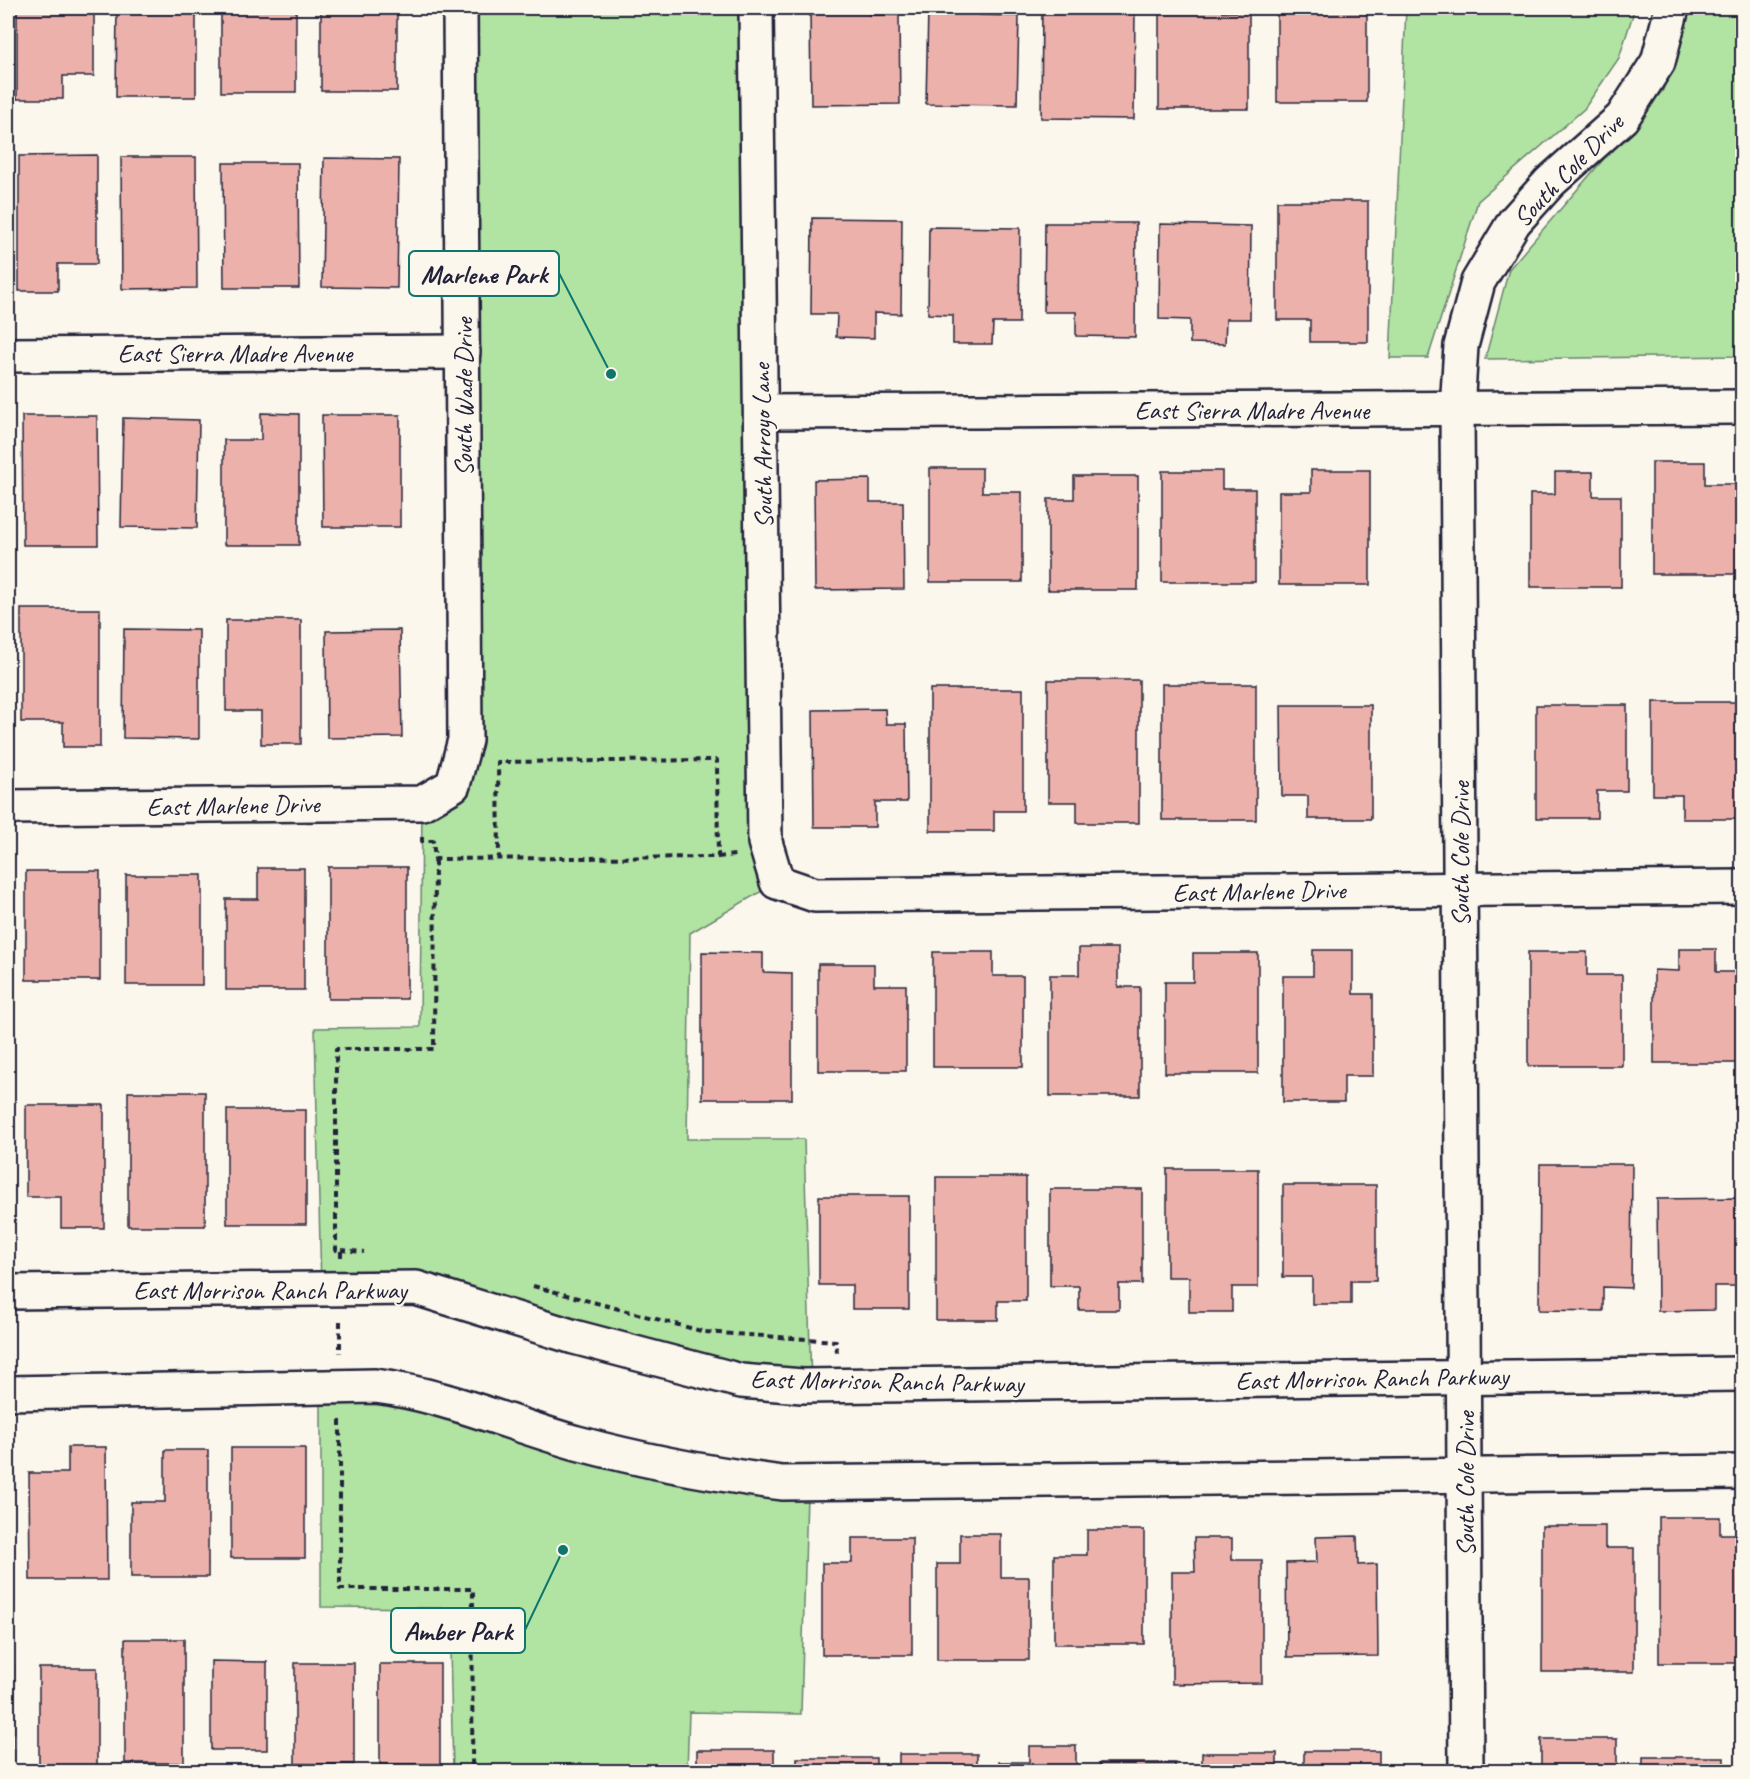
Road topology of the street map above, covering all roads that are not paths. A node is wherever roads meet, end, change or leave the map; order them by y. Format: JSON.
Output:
{"nodes":[{"id":1,"x":460,"y":8,"type":"edge"},
{"id":2,"x":756,"y":8,"type":"edge"},
{"id":3,"x":1672,"y":8,"type":"edge"},
{"id":4,"x":463,"y":352,"type":"junction"},
{"id":5,"x":8,"y":355,"type":"edge"},
{"id":6,"x":1743,"y":407,"type":"edge"},
{"id":7,"x":1457,"y":410,"type":"junction"},
{"id":8,"x":762,"y":412,"type":"junction"},
{"id":9,"x":453,"y":785,"type":"joint"},
{"id":10,"x":8,"y":807,"type":"edge"},
{"id":11,"x":777,"y":882,"type":"joint"},
{"id":12,"x":1743,"y":887,"type":"edge"},
{"id":13,"x":1461,"y":889,"type":"junction"},
{"id":14,"x":8,"y":1292,"type":"edge"},
{"id":15,"x":1743,"y":1374,"type":"edge"},
{"id":16,"x":1465,"y":1377,"type":"junction"},
{"id":17,"x":8,"y":1393,"type":"edge"},
{"id":18,"x":1743,"y":1472,"type":"edge"},
{"id":19,"x":1465,"y":1474,"type":"junction"},
{"id":20,"x":1466,"y":1772,"type":"edge"}],
"edges":[{"from":1,"to":4,"type":"street","name":"South Wade Drive"},
{"from":2,"to":8,"type":"street","name":"South Arroyo Lane"},
{"from":3,"to":7,"type":"street","name":"South Cole Drive"},
{"from":4,"to":5,"type":"street","name":"East Sierra Madre Avenue"},
{"from":4,"to":9,"type":"street","name":"South Wade Drive"},
{"from":6,"to":7,"type":"street","name":"East Sierra Madre Avenue"},
{"from":7,"to":8,"type":"street","name":"East Sierra Madre Avenue"},
{"from":7,"to":13,"type":"street","name":"South Cole Drive"},
{"from":8,"to":11,"type":"street","name":"South Arroyo Lane"},
{"from":9,"to":10,"type":"street","name":"East Marlene Drive"},
{"from":11,"to":13,"type":"street","name":"East Marlene Drive"},
{"from":12,"to":13,"type":"street","name":"East Marlene Drive"},
{"from":13,"to":16,"type":"street","name":"South Cole Drive"},
{"from":14,"to":16,"type":"street","name":"East Morrison Ranch Parkway"},
{"from":15,"to":16,"type":"street","name":"East Morrison Ranch Parkway"},
{"from":16,"to":19,"type":"street","name":"South Cole Drive"},
{"from":17,"to":19,"type":"street"},
{"from":18,"to":19,"type":"street"},
{"from":19,"to":20,"type":"street","name":"South Cole Drive"}]}
